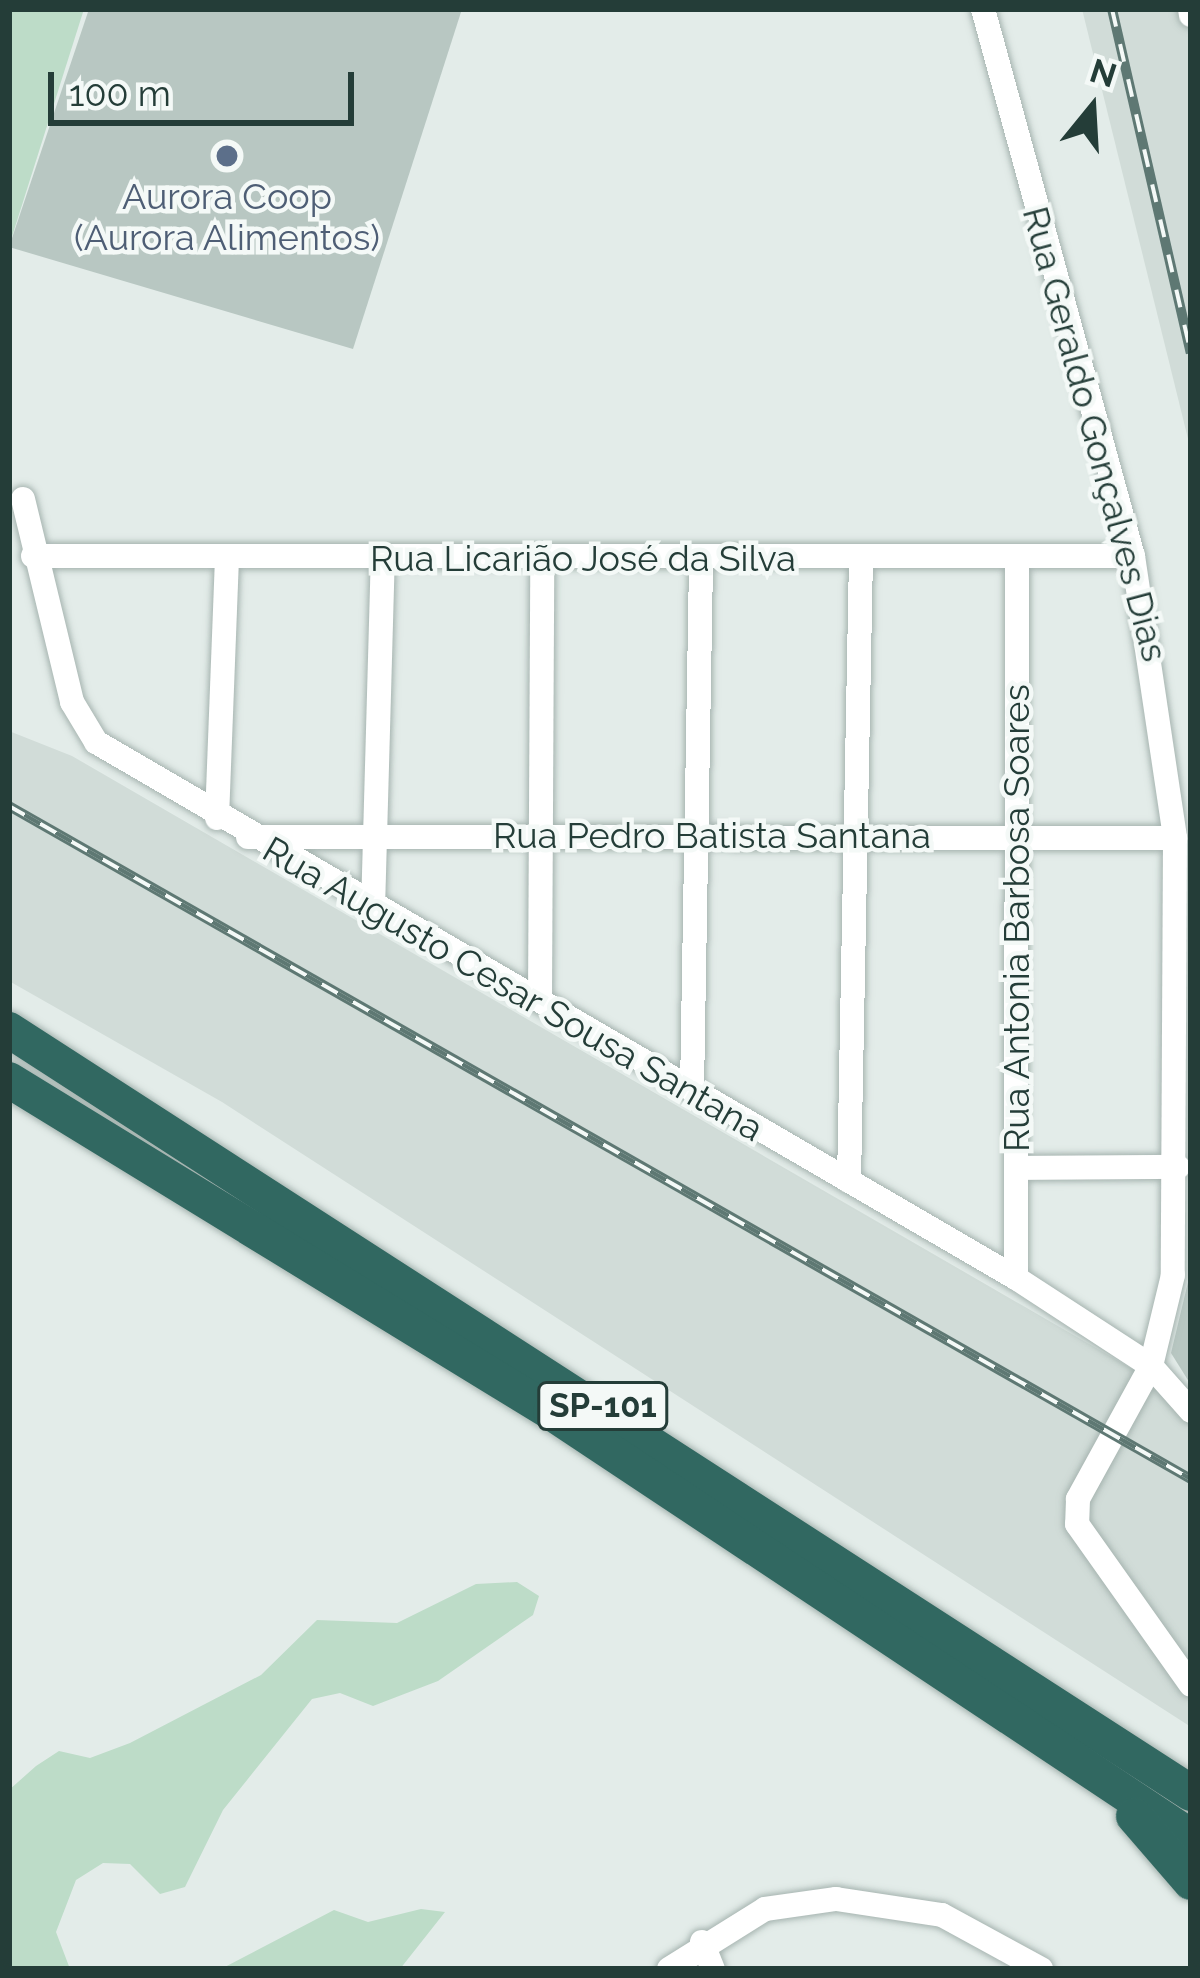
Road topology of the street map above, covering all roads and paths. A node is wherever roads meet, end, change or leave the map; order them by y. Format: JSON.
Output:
{"nodes":[{"id":1,"x":983,"y":9,"type":"edge"},
{"id":2,"x":23,"y":499,"type":"dead end"},
{"id":3,"x":33,"y":556,"type":"junction"},
{"id":4,"x":1133,"y":556,"type":"junction"},
{"id":5,"x":1017,"y":557,"type":"junction"},
{"id":6,"x":227,"y":558,"type":"junction"},
{"id":7,"x":383,"y":558,"type":"junction"},
{"id":8,"x":861,"y":558,"type":"junction"},
{"id":9,"x":542,"y":560,"type":"junction"},
{"id":10,"x":701,"y":562,"type":"junction"},
{"id":11,"x":217,"y":818,"type":"junction"},
{"id":12,"x":1012,"y":834,"type":"junction"},
{"id":13,"x":379,"y":836,"type":"junction"},
{"id":14,"x":542,"y":836,"type":"junction"},
{"id":15,"x":248,"y":837,"type":"junction"},
{"id":16,"x":1175,"y":838,"type":"junction"},
{"id":17,"x":857,"y":839,"type":"junction"},
{"id":18,"x":704,"y":841,"type":"junction"},
{"id":19,"x":373,"y":909,"type":"junction"},
{"id":20,"x":540,"y":1000,"type":"junction"},
{"id":21,"x":9,"y":1030,"type":"edge"},
{"id":22,"x":9,"y":1079,"type":"edge"},
{"id":23,"x":692,"y":1090,"type":"junction"},
{"id":24,"x":1178,"y":1167,"type":"junction"},
{"id":25,"x":1019,"y":1168,"type":"junction"},
{"id":26,"x":849,"y":1181,"type":"junction"},
{"id":27,"x":1016,"y":1278,"type":"junction"},
{"id":28,"x":1150,"y":1366,"type":"junction"},
{"id":29,"x":1191,"y":1411,"type":"edge"},
{"id":30,"x":1191,"y":1685,"type":"edge"},
{"id":31,"x":1081,"y":1762,"type":"junction"},
{"id":32,"x":1191,"y":1793,"type":"edge"},
{"id":33,"x":1191,"y":1838,"type":"edge"},
{"id":34,"x":1191,"y":1882,"type":"edge"},
{"id":35,"x":702,"y":1942,"type":"junction"},
{"id":36,"x":1041,"y":1968,"type":"edge"},
{"id":37,"x":669,"y":1969,"type":"edge"},
{"id":38,"x":713,"y":1969,"type":"edge"}],
"edges":[{"from":1,"to":4,"type":"street","name":"Rua Geraldo Gonçalves Dias"},
{"from":2,"to":3,"type":"street","name":"Rua Augusto Cesar Sousa Santana"},
{"from":3,"to":6,"type":"street","name":"Rua Licarião José da Silva"},
{"from":3,"to":11,"type":"street","name":"Rua Augusto Cesar Sousa Santana"},
{"from":4,"to":5,"type":"street","name":"Rua Licarião José da Silva"},
{"from":4,"to":16,"type":"street","name":"Rua Geraldo Gonçalves Dias"},
{"from":5,"to":8,"type":"street","name":"Rua Licarião José da Silva"},
{"from":5,"to":12,"type":"street","name":"Rua Antonia Barbosa Soares"},
{"from":6,"to":7,"type":"street","name":"Rua Licarião José da Silva"},
{"from":6,"to":11,"type":"street"},
{"from":7,"to":9,"type":"street","name":"Rua Licarião José da Silva"},
{"from":7,"to":13,"type":"street"},
{"from":8,"to":10,"type":"street","name":"Rua Licarião José da Silva"},
{"from":8,"to":17,"type":"street"},
{"from":9,"to":10,"type":"street","name":"Rua Licarião José da Silva"},
{"from":9,"to":14,"type":"street"},
{"from":10,"to":18,"type":"street"},
{"from":11,"to":15,"type":"street","name":"Rua Augusto Cesar Sousa Santana"},
{"from":12,"to":16,"type":"street","name":"Rua Pedro Batista Santana"},
{"from":12,"to":17,"type":"street","name":"Rua Pedro Batista Santana"},
{"from":12,"to":25,"type":"street","name":"Rua Antonia Barbosa Soares"},
{"from":13,"to":14,"type":"street","name":"Rua Pedro Batista Santana"},
{"from":13,"to":15,"type":"street","name":"Rua Pedro Batista Santana"},
{"from":13,"to":19,"type":"street"},
{"from":14,"to":18,"type":"street","name":"Rua Pedro Batista Santana"},
{"from":14,"to":20,"type":"street"},
{"from":15,"to":19,"type":"street","name":"Rua Augusto Cesar Sousa Santana"},
{"from":16,"to":24,"type":"street","name":"Rua Geraldo Gonçalves Dias"},
{"from":17,"to":18,"type":"street","name":"Rua Pedro Batista Santana"},
{"from":17,"to":26,"type":"street"},
{"from":18,"to":23,"type":"street"},
{"from":19,"to":20,"type":"street","name":"Rua Augusto Cesar Sousa Santana"},
{"from":20,"to":23,"type":"street","name":"Rua Augusto Cesar Sousa Santana"},
{"from":21,"to":32,"type":"highway","number":"SP-101"},
{"from":22,"to":31,"type":"highway","number":"SP-101"},
{"from":23,"to":26,"type":"street","name":"Rua Augusto Cesar Sousa Santana"},
{"from":24,"to":25,"type":"street"},
{"from":24,"to":28,"type":"street","name":"Rua Geraldo Gonçalves Dias"},
{"from":25,"to":27,"type":"street","name":"Rua Antonia Barbosa Soares"},
{"from":26,"to":27,"type":"street","name":"Rua Augusto Cesar Sousa Santana"},
{"from":27,"to":28,"type":"street","name":"Rua Augusto Cesar Sousa Santana"},
{"from":28,"to":29,"type":"street","name":"Rua Augusto Cesar Sousa Santana"},
{"from":28,"to":30,"type":"street","name":"Rua Geraldo Gonçalves Dias"},
{"from":31,"to":33,"type":"highway","number":"SP-101"},
{"from":31,"to":34,"type":"highway"},
{"from":35,"to":36,"type":"street"},
{"from":35,"to":37,"type":"street"},
{"from":35,"to":38,"type":"street"}]}
